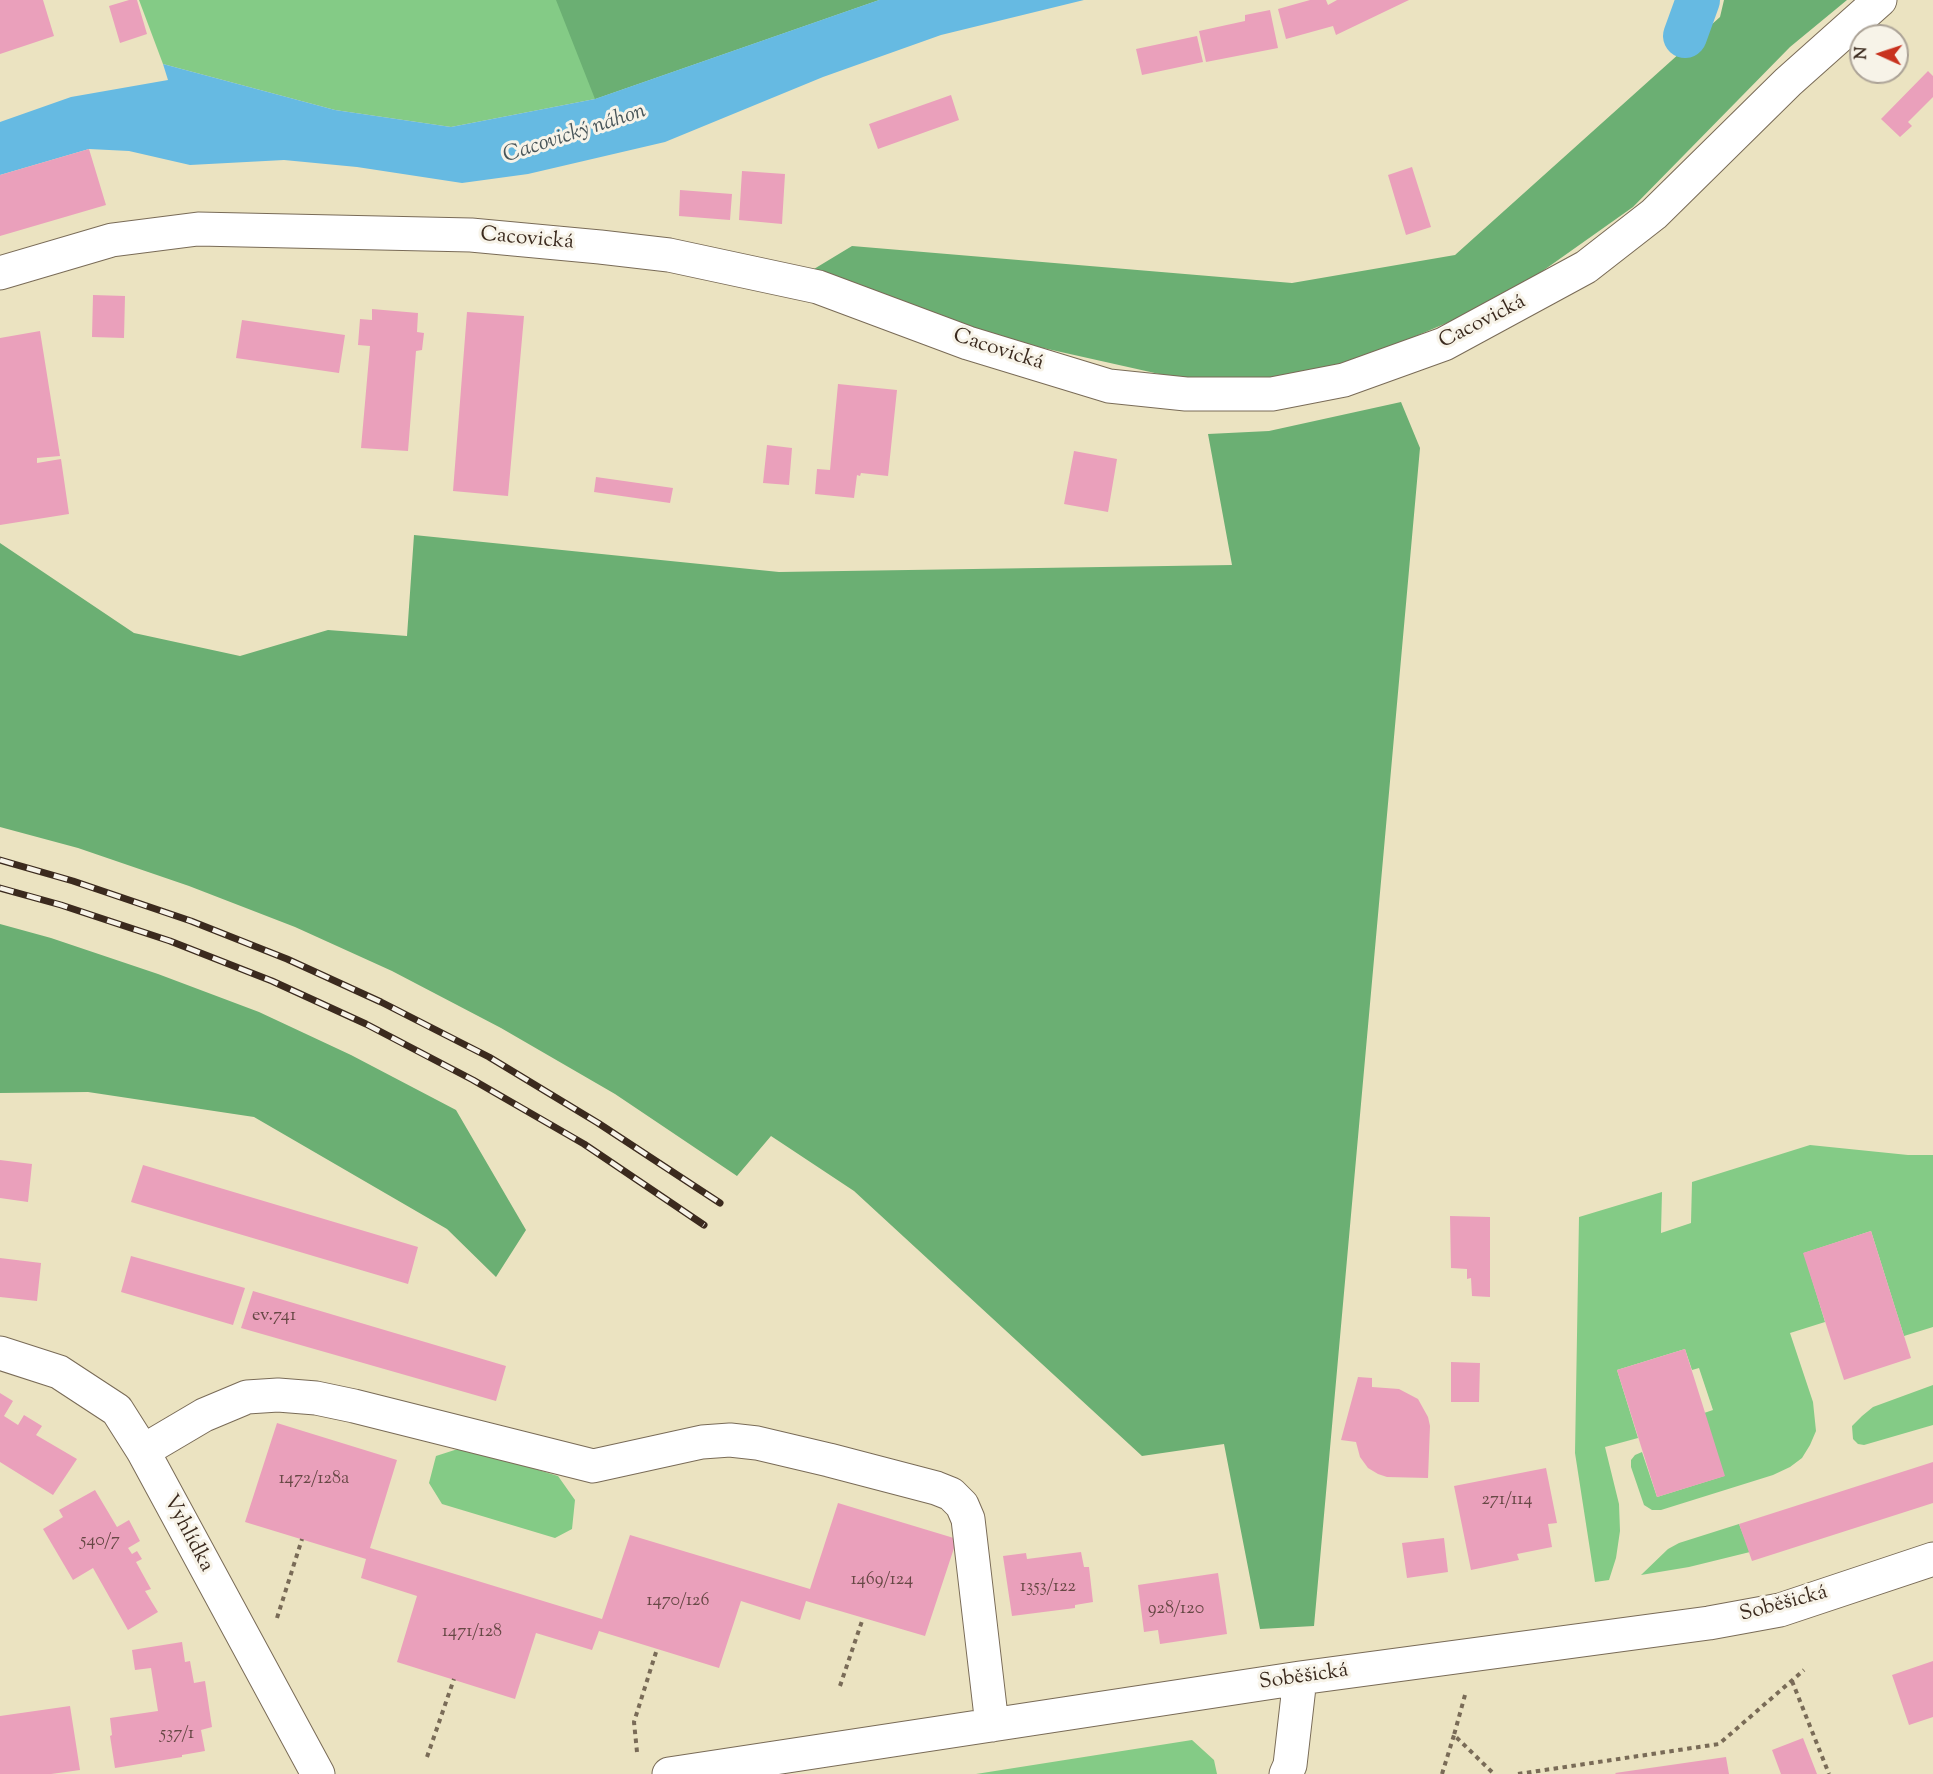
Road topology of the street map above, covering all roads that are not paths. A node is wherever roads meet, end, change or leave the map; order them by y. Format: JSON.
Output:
{"nodes":[{"id":1,"x":1880,"y":0,"type":"edge"},
{"id":2,"x":0,"y":273,"type":"edge"},
{"id":3,"x":0,"y":1353,"type":"edge"},
{"id":4,"x":142,"y":1451,"type":"junction"},
{"id":5,"x":1933,"y":1558,"type":"edge"},
{"id":6,"x":1300,"y":1678,"type":"junction"},
{"id":7,"x":992,"y":1725,"type":"junction"},
{"id":8,"x":318,"y":1774,"type":"edge"},
{"id":9,"x":669,"y":1774,"type":"edge"},
{"id":10,"x":1286,"y":1774,"type":"edge"}],
"edges":[{"from":1,"to":2,"type":"street","name":"Cacovická"},
{"from":3,"to":4,"type":"street","name":"Vyhlídka"},
{"from":4,"to":7,"type":"street"},
{"from":4,"to":8,"type":"street","name":"Vyhlídka"},
{"from":5,"to":6,"type":"street","name":"Soběšická"},
{"from":6,"to":7,"type":"street","name":"Soběšická"},
{"from":6,"to":10,"type":"street"},
{"from":7,"to":9,"type":"street","name":"Soběšická"}]}
